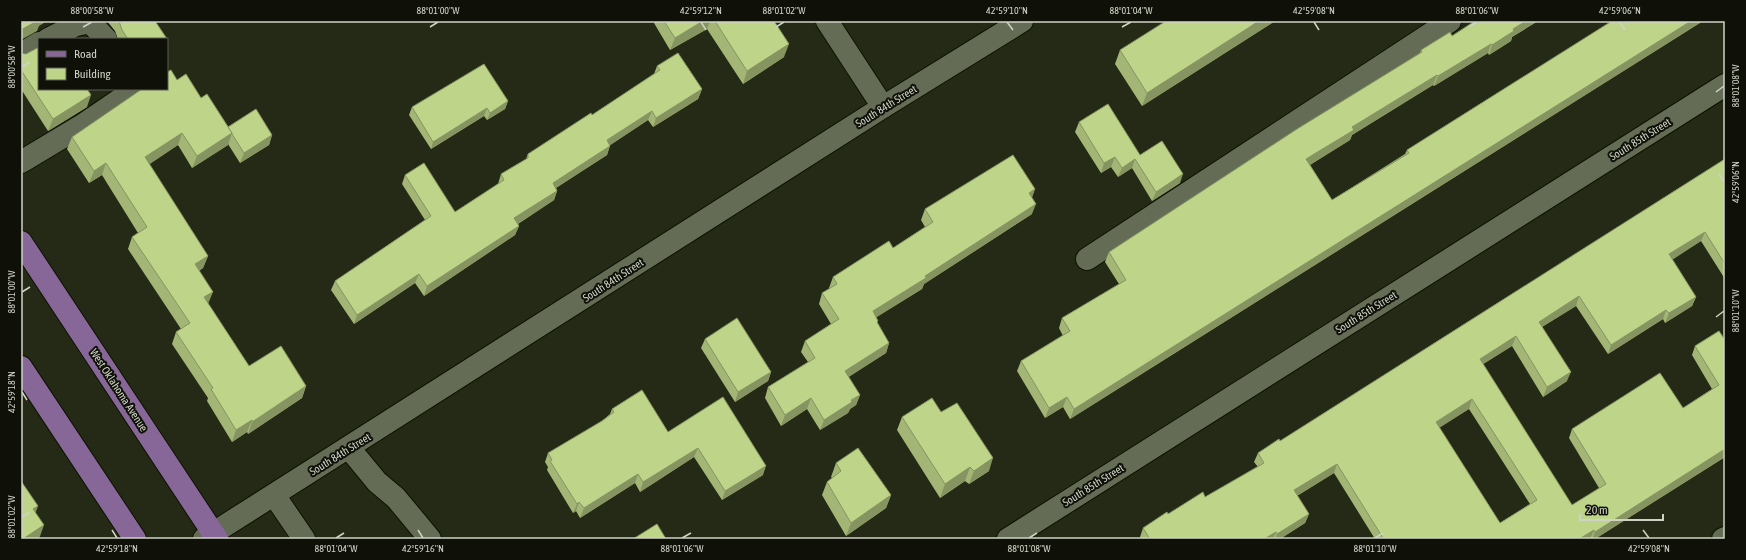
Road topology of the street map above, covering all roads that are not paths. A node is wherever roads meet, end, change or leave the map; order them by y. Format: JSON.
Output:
{"nodes":[{"id":1,"x":827,"y":21,"type":"edge"},
{"id":2,"x":1022,"y":21,"type":"edge"},
{"id":3,"x":1450,"y":21,"type":"edge"},
{"id":4,"x":50,"y":38,"type":"edge"},
{"id":5,"x":105,"y":38,"type":"edge"},
{"id":6,"x":38,"y":44,"type":"edge"},
{"id":7,"x":21,"y":54,"type":"edge"},
{"id":8,"x":1725,"y":85,"type":"edge"},
{"id":9,"x":132,"y":90,"type":"edge"},
{"id":10,"x":883,"y":107,"type":"junction"},
{"id":11,"x":21,"y":162,"type":"edge"},
{"id":12,"x":21,"y":242,"type":"edge"},
{"id":13,"x":1087,"y":259,"type":"dead end"},
{"id":14,"x":21,"y":367,"type":"edge"},
{"id":15,"x":349,"y":448,"type":"junction"},
{"id":16,"x":274,"y":495,"type":"junction"},
{"id":17,"x":212,"y":537,"type":"edge"},
{"id":18,"x":135,"y":539,"type":"edge"},
{"id":19,"x":304,"y":539,"type":"edge"},
{"id":20,"x":430,"y":539,"type":"edge"},
{"id":21,"x":1008,"y":539,"type":"edge"}],
"edges":[{"from":1,"to":10,"type":"street"},
{"from":2,"to":10,"type":"street","name":"South 84th Street"},
{"from":3,"to":13,"type":"street"},
{"from":4,"to":5,"type":"street"},
{"from":6,"to":7,"type":"street"},
{"from":8,"to":21,"type":"street","name":"South 85th Street"},
{"from":9,"to":11,"type":"street"},
{"from":10,"to":15,"type":"street","name":"South 84th Street"},
{"from":12,"to":17,"type":"main road","name":"West Oklahoma Avenue"},
{"from":14,"to":18,"type":"main road"},
{"from":15,"to":16,"type":"street","name":"South 84th Street"},
{"from":15,"to":20,"type":"street"},
{"from":16,"to":17,"type":"street","name":"South 84th Street"},
{"from":16,"to":19,"type":"street"}]}
